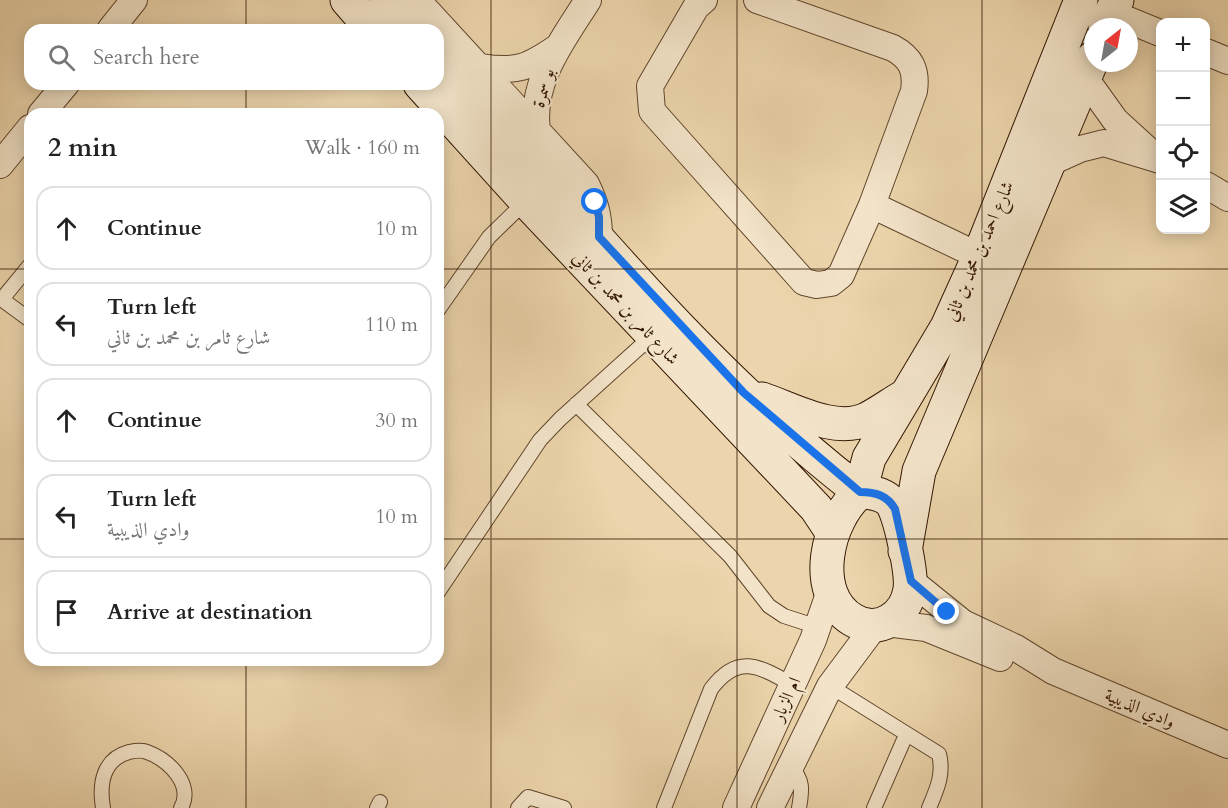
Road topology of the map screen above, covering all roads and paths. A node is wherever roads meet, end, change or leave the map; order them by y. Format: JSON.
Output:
{"nodes":[{"id":1,"x":134,"y":0,"type":"edge"},
{"id":2,"x":347,"y":0,"type":"edge"},
{"id":3,"x":387,"y":0,"type":"edge"},
{"id":4,"x":417,"y":0,"type":"edge"},
{"id":5,"x":588,"y":0,"type":"edge"},
{"id":6,"x":704,"y":0,"type":"edge"},
{"id":7,"x":757,"y":0,"type":"edge"},
{"id":8,"x":1082,"y":0,"type":"edge"},
{"id":9,"x":1111,"y":14,"type":"edge"},
{"id":10,"x":115,"y":24,"type":"edge"},
{"id":11,"x":368,"y":24,"type":"edge"},
{"id":12,"x":408,"y":24,"type":"edge"},
{"id":13,"x":440,"y":24,"type":"edge"},
{"id":14,"x":444,"y":28,"type":"edge"},
{"id":15,"x":1156,"y":31,"type":"edge"},
{"id":16,"x":558,"y":47,"type":"junction"},
{"id":17,"x":1210,"y":54,"type":"edge"},
{"id":18,"x":1228,"y":61,"type":"edge"},
{"id":19,"x":444,"y":64,"type":"edge"},
{"id":20,"x":481,"y":67,"type":"junction"},
{"id":21,"x":1087,"y":72,"type":"edge"},
{"id":22,"x":1091,"y":72,"type":"edge"},
{"id":23,"x":62,"y":90,"type":"edge"},
{"id":24,"x":425,"y":90,"type":"edge"},
{"id":25,"x":52,"y":108,"type":"edge"},
{"id":26,"x":442,"y":108,"type":"edge"},
{"id":27,"x":444,"y":110,"type":"edge"},
{"id":28,"x":537,"y":130,"type":"junction"},
{"id":29,"x":24,"y":135,"type":"edge"},
{"id":30,"x":1156,"y":157,"type":"edge"},
{"id":31,"x":1156,"y":158,"type":"edge"},
{"id":32,"x":1050,"y":164,"type":"junction"},
{"id":33,"x":0,"y":165,"type":"edge"},
{"id":34,"x":1210,"y":187,"type":"edge"},
{"id":35,"x":1228,"y":198,"type":"edge"},
{"id":36,"x":526,"y":201,"type":"junction"},
{"id":37,"x":872,"y":205,"type":"junction"},
{"id":38,"x":599,"y":237,"type":"junction"},
{"id":39,"x":979,"y":256,"type":"junction"},
{"id":40,"x":24,"y":272,"type":"edge"},
{"id":41,"x":1,"y":299,"type":"edge"},
{"id":42,"x":444,"y":301,"type":"edge"},
{"id":43,"x":24,"y":316,"type":"edge"},
{"id":44,"x":652,"y":336,"type":"junction"},
{"id":45,"x":744,"y":393,"type":"junction"},
{"id":46,"x":908,"y":394,"type":"junction"},
{"id":47,"x":576,"y":404,"type":"junction"},
{"id":48,"x":860,"y":492,"type":"junction"},
{"id":49,"x":832,"y":532,"type":"junction"},
{"id":50,"x":908,"y":566,"type":"junction"},
{"id":51,"x":444,"y":583,"type":"edge"},
{"id":52,"x":831,"y":588,"type":"junction"},
{"id":53,"x":880,"y":625,"type":"junction"},
{"id":54,"x":818,"y":627,"type":"junction"},
{"id":55,"x":1053,"y":671,"type":"junction"},
{"id":56,"x":793,"y":685,"type":"junction"},
{"id":57,"x":830,"y":686,"type":"junction"},
{"id":58,"x":906,"y":735,"type":"junction"},
{"id":59,"x":1228,"y":745,"type":"edge"},
{"id":60,"x":789,"y":766,"type":"junction"},
{"id":61,"x":559,"y":807,"type":"edge"},
{"id":62,"x":103,"y":808,"type":"edge"},
{"id":63,"x":181,"y":808,"type":"edge"},
{"id":64,"x":518,"y":808,"type":"edge"},
{"id":65,"x":664,"y":808,"type":"edge"},
{"id":66,"x":736,"y":808,"type":"edge"},
{"id":67,"x":771,"y":808,"type":"edge"},
{"id":68,"x":799,"y":808,"type":"edge"},
{"id":69,"x":874,"y":808,"type":"edge"},
{"id":70,"x":929,"y":808,"type":"edge"}],
"edges":[{"from":1,"to":10,"type":"street"},
{"from":2,"to":11,"type":"street"},
{"from":3,"to":12,"type":"street"},
{"from":4,"to":13,"type":"street"},
{"from":5,"to":16,"type":"street","name":"بو سمرة"},
{"from":6,"to":37,"type":"street"},
{"from":7,"to":37,"type":"street"},
{"from":8,"to":39,"type":"street","name":"شارع احمد بن محمد بن ثاني"},
{"from":9,"to":15,"type":"street"},
{"from":14,"to":20,"type":"street"},
{"from":16,"to":20,"type":"street","name":"بو سمرة"},
{"from":16,"to":28,"type":"street","name":"بو سمرة"},
{"from":17,"to":18,"type":"street"},
{"from":19,"to":38,"type":"street","name":"شارع ثامر بن محمد بن ثاني"},
{"from":20,"to":28,"type":"street"},
{"from":21,"to":32,"type":"street","name":"شارع احمد بن محمد بن ثاني"},
{"from":22,"to":30,"type":"street"},
{"from":23,"to":25,"type":"street"},
{"from":24,"to":26,"type":"street","name":"شارع ثامر بن محمد بن ثاني"},
{"from":27,"to":36,"type":"street","name":"شارع ثامر بن محمد بن ثاني"},
{"from":28,"to":38,"type":"street"},
{"from":29,"to":33,"type":"street"},
{"from":31,"to":32,"type":"street"},
{"from":32,"to":50,"type":"street","name":"شارع احمد بن محمد بن ثاني"},
{"from":34,"to":35,"type":"street"},
{"from":36,"to":42,"type":"lane"},
{"from":36,"to":44,"type":"street","name":"شارع ثامر بن محمد بن ثاني"},
{"from":37,"to":39,"type":"street"},
{"from":38,"to":45,"type":"street","name":"شارع ثامر بن محمد بن ثاني"},
{"from":39,"to":46,"type":"street","name":"شارع احمد بن محمد بن ثاني"},
{"from":40,"to":41,"type":"lane"},
{"from":41,"to":43,"type":"lane"},
{"from":44,"to":47,"type":"lane"},
{"from":44,"to":49,"type":"street","name":"شارع ثامر بن محمد بن ثاني"},
{"from":45,"to":46,"type":"street"},
{"from":45,"to":48,"type":"street","name":"شارع ثامر بن محمد بن ثاني"},
{"from":46,"to":48,"type":"street","name":"شارع احمد بن محمد بن ثاني"},
{"from":47,"to":51,"type":"lane"},
{"from":47,"to":54,"type":"lane"},
{"from":48,"to":49,"type":"street"},
{"from":48,"to":50,"type":"street"},
{"from":49,"to":52,"type":"street"},
{"from":50,"to":53,"type":"street"},
{"from":50,"to":55,"type":"street","name":"وادي الذيبية"},
{"from":52,"to":53,"type":"street"},
{"from":52,"to":54,"type":"street","name":"ام الزبار"},
{"from":53,"to":55,"type":"street","name":"وادي الذيبية"},
{"from":53,"to":57,"type":"street","name":"ام الزبار"},
{"from":54,"to":56,"type":"street","name":"ام الزبار"},
{"from":55,"to":59,"type":"street","name":"وادي الذيبية"},
{"from":56,"to":65,"type":"lane"},
{"from":56,"to":66,"type":"street","name":"ام الزبار"},
{"from":57,"to":58,"type":"lane"},
{"from":57,"to":60,"type":"street","name":"ام الزبار"},
{"from":58,"to":69,"type":"lane"},
{"from":58,"to":70,"type":"lane"},
{"from":60,"to":67,"type":"street","name":"ام الزبار"},
{"from":60,"to":68,"type":"lane"},
{"from":61,"to":64,"type":"lane"},
{"from":62,"to":63,"type":"lane"}]}
